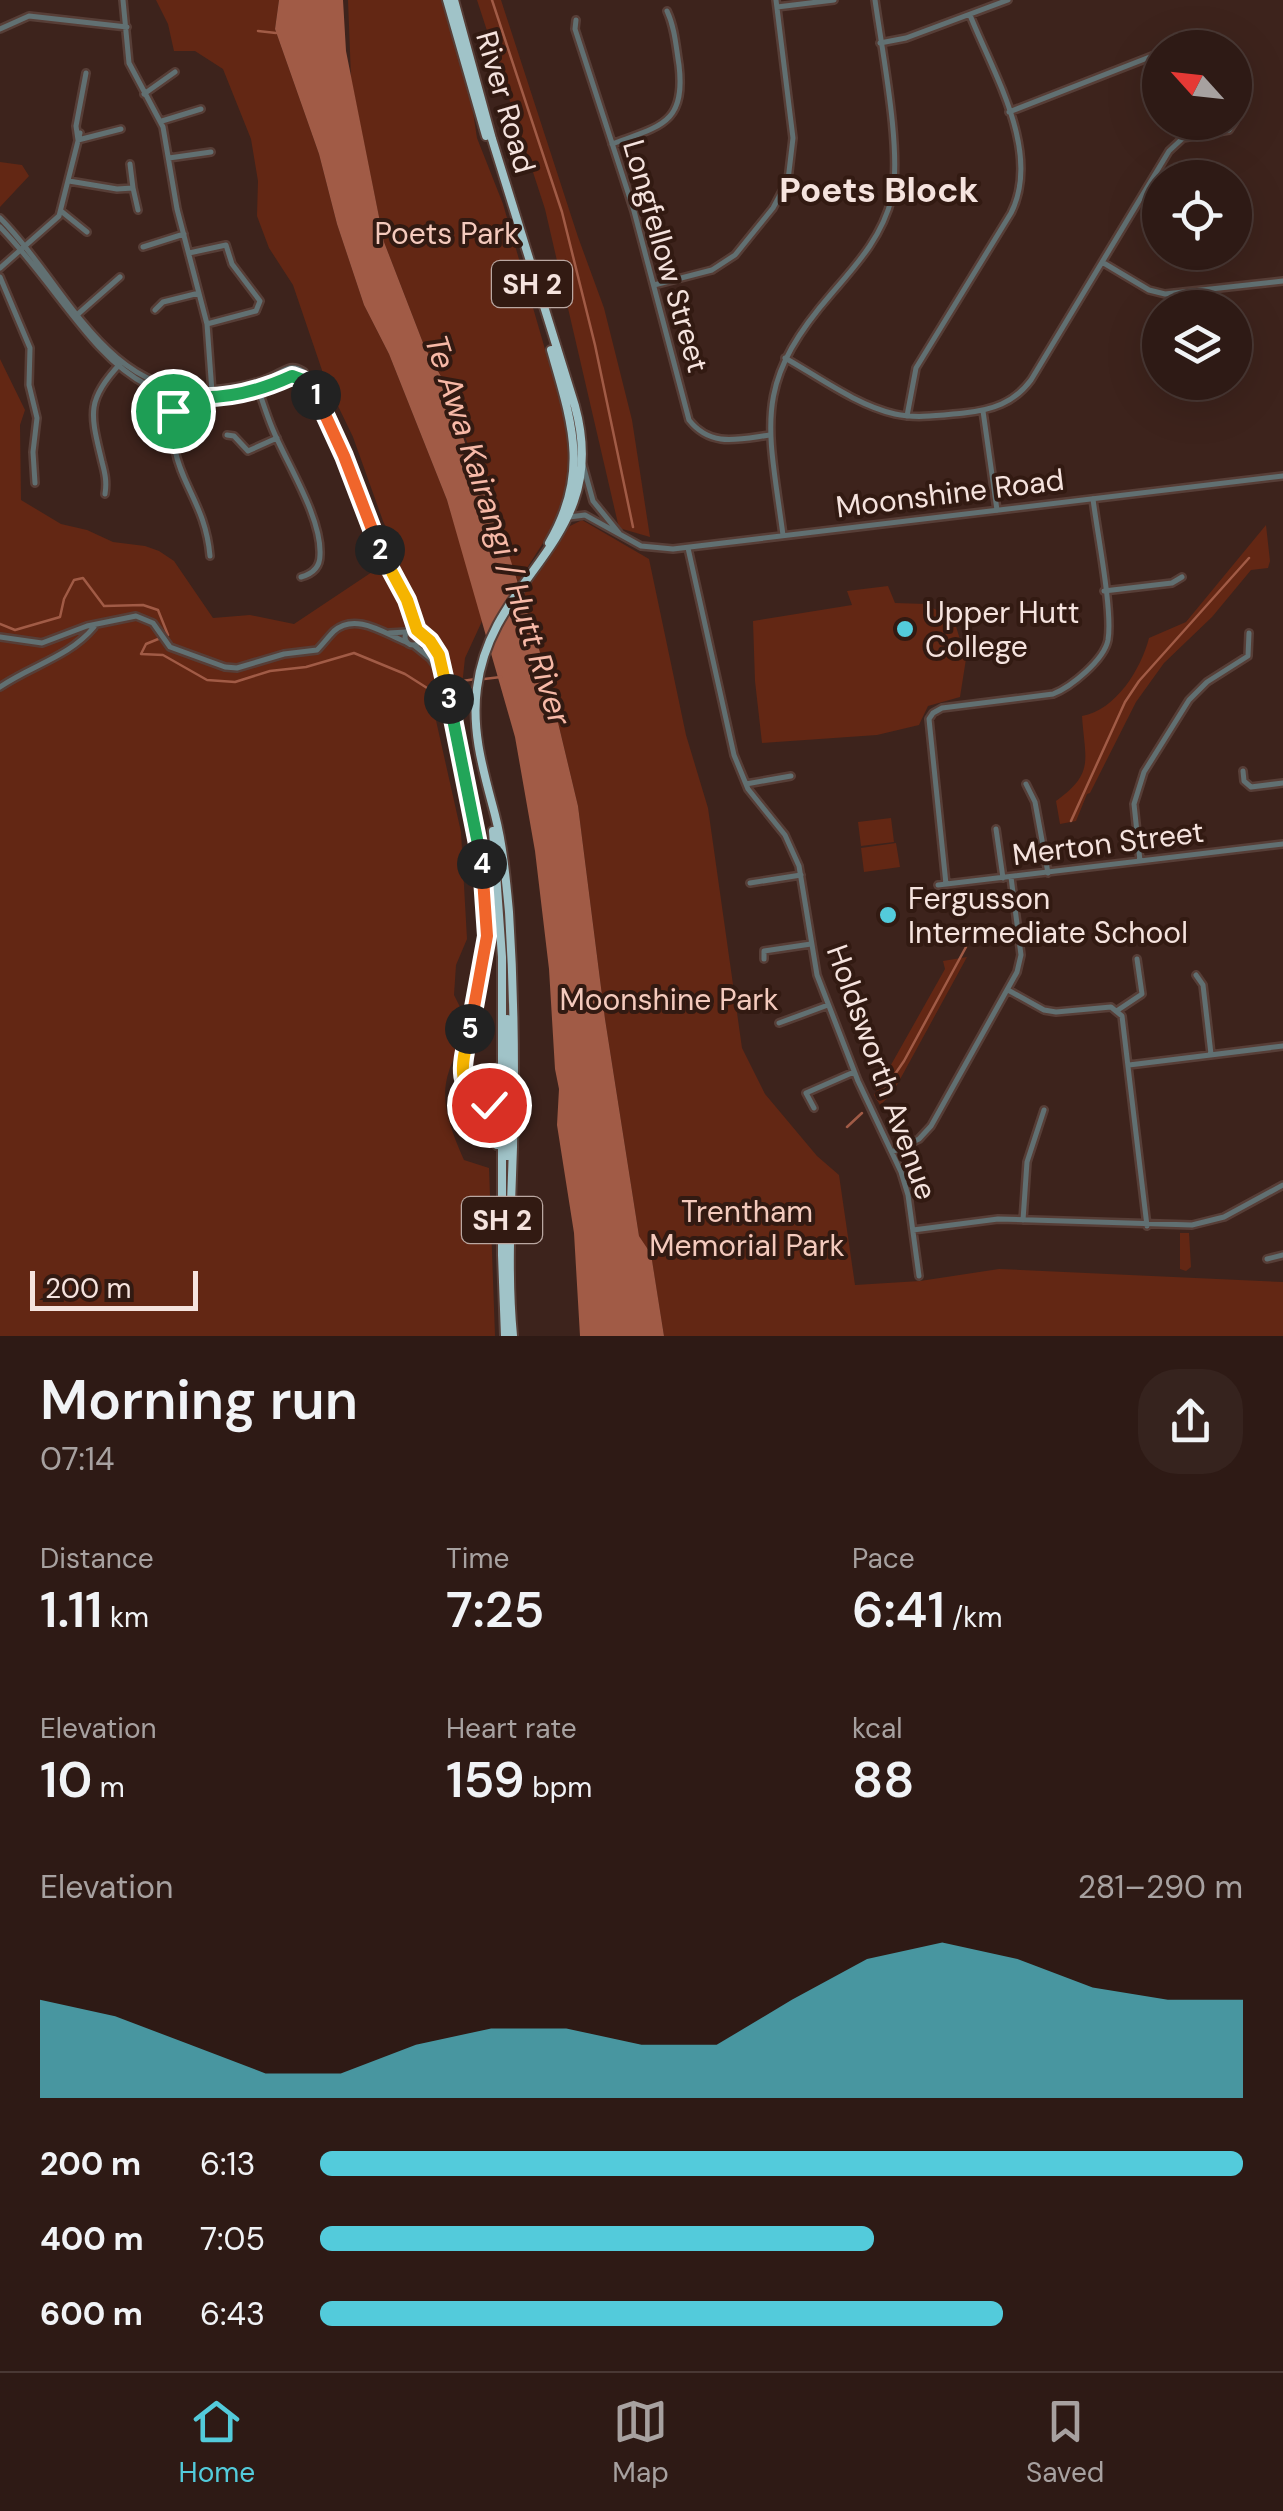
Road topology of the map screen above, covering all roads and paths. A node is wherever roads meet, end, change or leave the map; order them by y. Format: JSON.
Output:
{"nodes":[{"id":1,"x":123,"y":0,"type":"edge"},
{"id":2,"x":451,"y":0,"type":"edge"},
{"id":3,"x":834,"y":0,"type":"edge"},
{"id":4,"x":875,"y":0,"type":"edge"},
{"id":5,"x":1008,"y":0,"type":"edge"},
{"id":6,"x":777,"y":4,"type":"edge"},
{"id":7,"x":667,"y":11,"type":"dead end"},
{"id":8,"x":970,"y":15,"type":"junction"},
{"id":9,"x":576,"y":20,"type":"dead end"},
{"id":10,"x":127,"y":27,"type":"junction"},
{"id":11,"x":0,"y":28,"type":"edge"},
{"id":12,"x":880,"y":43,"type":"junction"},
{"id":13,"x":1142,"y":59,"type":"edge"},
{"id":14,"x":175,"y":72,"type":"dead end"},
{"id":15,"x":86,"y":74,"type":"dead end"},
{"id":16,"x":144,"y":94,"type":"junction"},
{"id":17,"x":202,"y":109,"type":"dead end"},
{"id":18,"x":1008,"y":112,"type":"junction"},
{"id":19,"x":162,"y":121,"type":"junction"},
{"id":20,"x":122,"y":129,"type":"dead end"},
{"id":21,"x":79,"y":137,"type":"junction"},
{"id":22,"x":1182,"y":140,"type":"edge"},
{"id":23,"x":612,"y":144,"type":"junction"},
{"id":24,"x":212,"y":152,"type":"dead end"},
{"id":25,"x":169,"y":158,"type":"junction"},
{"id":26,"x":130,"y":164,"type":"dead end"},
{"id":27,"x":70,"y":181,"type":"junction"},
{"id":28,"x":133,"y":188,"type":"junction"},
{"id":29,"x":138,"y":210,"type":"dead end"},
{"id":30,"x":60,"y":211,"type":"junction"},
{"id":31,"x":0,"y":218,"type":"edge"},
{"id":32,"x":0,"y":227,"type":"edge"},
{"id":33,"x":87,"y":232,"type":"dead end"},
{"id":34,"x":184,"y":234,"type":"junction"},
{"id":35,"x":143,"y":247,"type":"dead end"},
{"id":36,"x":22,"y":248,"type":"junction"},
{"id":37,"x":189,"y":253,"type":"junction"},
{"id":38,"x":1102,"y":262,"type":"junction"},
{"id":39,"x":0,"y":268,"type":"edge"},
{"id":40,"x":0,"y":277,"type":"edge"},
{"id":41,"x":120,"y":277,"type":"dead end"},
{"id":42,"x":1283,"y":281,"type":"edge"},
{"id":43,"x":654,"y":285,"type":"junction"},
{"id":44,"x":3,"y":291,"type":"edge"},
{"id":45,"x":198,"y":292,"type":"junction"},
{"id":46,"x":155,"y":310,"type":"dead end"},
{"id":47,"x":78,"y":314,"type":"junction"},
{"id":48,"x":208,"y":324,"type":"junction"},
{"id":49,"x":785,"y":358,"type":"junction"},
{"id":50,"x":120,"y":364,"type":"junction"},
{"id":51,"x":257,"y":386,"type":"junction"},
{"id":52,"x":212,"y":390,"type":"junction"},
{"id":53,"x":178,"y":392,"type":"junction"},
{"id":54,"x":213,"y":398,"type":"junction"},
{"id":55,"x":984,"y":411,"type":"junction"},
{"id":56,"x":906,"y":416,"type":"junction"},
{"id":57,"x":227,"y":435,"type":"dead end"},
{"id":58,"x":770,"y":435,"type":"junction"},
{"id":59,"x":277,"y":438,"type":"junction"},
{"id":60,"x":582,"y":462,"type":"junction"},
{"id":61,"x":1283,"y":476,"type":"edge"},
{"id":62,"x":35,"y":483,"type":"dead end"},
{"id":63,"x":105,"y":494,"type":"dead end"},
{"id":64,"x":1093,"y":498,"type":"junction"},
{"id":65,"x":997,"y":510,"type":"junction"},
{"id":66,"x":569,"y":518,"type":"junction"},
{"id":67,"x":783,"y":535,"type":"junction"},
{"id":68,"x":624,"y":539,"type":"junction"},
{"id":69,"x":688,"y":548,"type":"junction"},
{"id":70,"x":210,"y":556,"type":"dead end"},
{"id":71,"x":541,"y":560,"type":"junction"},
{"id":72,"x":301,"y":577,"type":"dead end"},
{"id":73,"x":1182,"y":577,"type":"dead end"},
{"id":74,"x":1104,"y":591,"type":"junction"},
{"id":75,"x":410,"y":610,"type":"junction"},
{"id":76,"x":96,"y":624,"type":"junction"},
{"id":77,"x":407,"y":631,"type":"junction"},
{"id":78,"x":386,"y":632,"type":"junction"},
{"id":79,"x":419,"y":632,"type":"junction"},
{"id":80,"x":1249,"y":633,"type":"dead end"},
{"id":81,"x":0,"y":638,"type":"edge"},
{"id":82,"x":410,"y":644,"type":"junction"},
{"id":83,"x":444,"y":679,"type":"junction"},
{"id":84,"x":0,"y":687,"type":"edge"},
{"id":85,"x":1243,"y":771,"type":"dead end"},
{"id":86,"x":792,"y":776,"type":"dead end"},
{"id":87,"x":1283,"y":783,"type":"edge"},
{"id":88,"x":746,"y":784,"type":"junction"},
{"id":89,"x":1026,"y":784,"type":"dead end"},
{"id":90,"x":490,"y":802,"type":"junction"},
{"id":91,"x":996,"y":828,"type":"dead end"},
{"id":92,"x":1283,"y":844,"type":"edge"},
{"id":93,"x":1140,"y":861,"type":"junction"},
{"id":94,"x":1048,"y":873,"type":"junction"},
{"id":95,"x":802,"y":875,"type":"junction"},
{"id":96,"x":1007,"y":878,"type":"junction"},
{"id":97,"x":750,"y":883,"type":"dead end"},
{"id":98,"x":938,"y":884,"type":"dead end"},
{"id":99,"x":946,"y":884,"type":"junction"},
{"id":100,"x":811,"y":944,"type":"junction"},
{"id":101,"x":764,"y":959,"type":"dead end"},
{"id":102,"x":1137,"y":959,"type":"dead end"},
{"id":103,"x":510,"y":970,"type":"junction"},
{"id":104,"x":1196,"y":975,"type":"dead end"},
{"id":105,"x":1008,"y":990,"type":"junction"},
{"id":106,"x":828,"y":1004,"type":"junction"},
{"id":107,"x":1118,"y":1010,"type":"junction"},
{"id":108,"x":779,"y":1023,"type":"dead end"},
{"id":109,"x":1283,"y":1046,"type":"edge"},
{"id":110,"x":466,"y":1049,"type":"junction"},
{"id":111,"x":1211,"y":1055,"type":"junction"},
{"id":112,"x":502,"y":1059,"type":"junction"},
{"id":113,"x":1129,"y":1065,"type":"junction"},
{"id":114,"x":854,"y":1072,"type":"junction"},
{"id":115,"x":470,"y":1078,"type":"junction"},
{"id":116,"x":483,"y":1103,"type":"junction"},
{"id":117,"x":502,"y":1103,"type":"junction"},
{"id":118,"x":814,"y":1108,"type":"dead end"},
{"id":119,"x":1044,"y":1110,"type":"dead end"},
{"id":120,"x":892,"y":1152,"type":"junction"},
{"id":121,"x":1283,"y":1185,"type":"edge"},
{"id":122,"x":1023,"y":1220,"type":"junction"},
{"id":123,"x":509,"y":1226,"type":"junction"},
{"id":124,"x":1147,"y":1226,"type":"junction"},
{"id":125,"x":913,"y":1230,"type":"junction"},
{"id":126,"x":502,"y":1254,"type":"junction"},
{"id":127,"x":1283,"y":1254,"type":"edge"},
{"id":128,"x":1267,"y":1259,"type":"dead end"},
{"id":129,"x":919,"y":1276,"type":"dead end"},
{"id":130,"x":509,"y":1336,"type":"edge"}],
"edges":[{"from":1,"to":10,"type":"street"},
{"from":2,"to":60,"type":"highway","name":"River Road","number":"SH 2"},
{"from":2,"to":71,"type":"highway","name":"River Road","number":"SH 2"},
{"from":3,"to":6,"type":"street"},
{"from":4,"to":12,"type":"street"},
{"from":5,"to":8,"type":"street"},
{"from":6,"to":43,"type":"street"},
{"from":7,"to":23,"type":"street"},
{"from":8,"to":12,"type":"street"},
{"from":8,"to":18,"type":"street"},
{"from":9,"to":23,"type":"street","name":"Longfellow Street"},
{"from":10,"to":11,"type":"street"},
{"from":10,"to":16,"type":"street"},
{"from":12,"to":49,"type":"street"},
{"from":13,"to":18,"type":"street"},
{"from":14,"to":16,"type":"street"},
{"from":15,"to":21,"type":"street"},
{"from":16,"to":19,"type":"street"},
{"from":17,"to":19,"type":"street"},
{"from":18,"to":56,"type":"street"},
{"from":19,"to":25,"type":"street"},
{"from":20,"to":21,"type":"street"},
{"from":21,"to":27,"type":"street"},
{"from":22,"to":38,"type":"street"},
{"from":23,"to":43,"type":"street","name":"Longfellow Street"},
{"from":24,"to":25,"type":"street"},
{"from":25,"to":34,"type":"street"},
{"from":26,"to":28,"type":"street"},
{"from":27,"to":28,"type":"street"},
{"from":27,"to":30,"type":"street"},
{"from":28,"to":29,"type":"street"},
{"from":30,"to":33,"type":"street"},
{"from":30,"to":36,"type":"street"},
{"from":31,"to":36,"type":"street"},
{"from":32,"to":36,"type":"street"},
{"from":34,"to":35,"type":"street"},
{"from":34,"to":37,"type":"street"},
{"from":36,"to":39,"type":"street"},
{"from":36,"to":47,"type":"street"},
{"from":36,"to":50,"type":"street"},
{"from":37,"to":45,"type":"street"},
{"from":37,"to":48,"type":"street"},
{"from":38,"to":42,"type":"street"},
{"from":38,"to":55,"type":"street"},
{"from":40,"to":44,"type":"street"},
{"from":41,"to":47,"type":"street"},
{"from":43,"to":58,"type":"street","name":"Longfellow Street"},
{"from":44,"to":62,"type":"street"},
{"from":45,"to":46,"type":"street"},
{"from":45,"to":48,"type":"street"},
{"from":47,"to":50,"type":"street"},
{"from":48,"to":52,"type":"street"},
{"from":49,"to":56,"type":"street"},
{"from":49,"to":58,"type":"street"},
{"from":50,"to":53,"type":"street"},
{"from":50,"to":63,"type":"street"},
{"from":51,"to":52,"type":"street"},
{"from":51,"to":54,"type":"street"},
{"from":51,"to":59,"type":"street"},
{"from":51,"to":75,"type":"street"},
{"from":52,"to":53,"type":"street"},
{"from":52,"to":54,"type":"street"},
{"from":53,"to":54,"type":"street"},
{"from":53,"to":70,"type":"street"},
{"from":55,"to":56,"type":"street"},
{"from":55,"to":65,"type":"street"},
{"from":57,"to":59,"type":"street"},
{"from":58,"to":67,"type":"street"},
{"from":59,"to":72,"type":"street"},
{"from":60,"to":66,"type":"highway","name":"River Road","number":"SH 2"},
{"from":60,"to":68,"type":"street"},
{"from":61,"to":64,"type":"street","name":"Moonshine Road"},
{"from":64,"to":65,"type":"street","name":"Moonshine Road"},
{"from":64,"to":74,"type":"street"},
{"from":65,"to":67,"type":"street","name":"Moonshine Road"},
{"from":66,"to":68,"type":"street","name":"Moonshine Road"},
{"from":66,"to":71,"type":"highway","name":"River Road","number":"SH 2"},
{"from":67,"to":69,"type":"street","name":"Moonshine Road"},
{"from":68,"to":69,"type":"street","name":"Moonshine Road"},
{"from":69,"to":88,"type":"street","name":"Holdsworth Avenue"},
{"from":71,"to":90,"type":"highway","name":"River Road","number":"SH 2"},
{"from":73,"to":74,"type":"street"},
{"from":74,"to":99,"type":"street"},
{"from":75,"to":77,"type":"street"},
{"from":75,"to":79,"type":"street"},
{"from":76,"to":78,"type":"street"},
{"from":76,"to":81,"type":"street"},
{"from":76,"to":84,"type":"street"},
{"from":77,"to":78,"type":"street"},
{"from":77,"to":79,"type":"street"},
{"from":77,"to":82,"type":"street"},
{"from":78,"to":82,"type":"street"},
{"from":79,"to":82,"type":"street"},
{"from":79,"to":83,"type":"street"},
{"from":80,"to":93,"type":"street"},
{"from":82,"to":83,"type":"street"},
{"from":83,"to":110,"type":"street"},
{"from":85,"to":87,"type":"street"},
{"from":86,"to":88,"type":"street"},
{"from":88,"to":95,"type":"street","name":"Holdsworth Avenue"},
{"from":89,"to":94,"type":"street"},
{"from":90,"to":103,"type":"highway","name":"River Road","number":"SH 2"},
{"from":90,"to":112,"type":"highway","name":"River Road","number":"SH 2"},
{"from":91,"to":96,"type":"street"},
{"from":92,"to":93,"type":"street","name":"Merton Street"},
{"from":93,"to":94,"type":"street","name":"Merton Street"},
{"from":94,"to":96,"type":"street","name":"Merton Street"},
{"from":95,"to":97,"type":"street"},
{"from":95,"to":100,"type":"street","name":"Holdsworth Avenue"},
{"from":96,"to":99,"type":"street","name":"Merton Street"},
{"from":96,"to":105,"type":"street"},
{"from":98,"to":99,"type":"street","name":"Merton Street"},
{"from":100,"to":101,"type":"street"},
{"from":100,"to":106,"type":"street","name":"Holdsworth Avenue"},
{"from":102,"to":107,"type":"street"},
{"from":103,"to":117,"type":"highway"},
{"from":103,"to":123,"type":"highway","name":"River Road","number":"SH 2"},
{"from":104,"to":111,"type":"street"},
{"from":105,"to":107,"type":"street"},
{"from":105,"to":120,"type":"street"},
{"from":106,"to":108,"type":"street"},
{"from":106,"to":114,"type":"street","name":"Holdsworth Avenue"},
{"from":107,"to":113,"type":"street"},
{"from":109,"to":111,"type":"street"},
{"from":110,"to":115,"type":"street"},
{"from":110,"to":116,"type":"street"},
{"from":111,"to":113,"type":"street"},
{"from":112,"to":115,"type":"highway"},
{"from":112,"to":117,"type":"highway","name":"River Road","number":"SH 2"},
{"from":113,"to":124,"type":"street"},
{"from":114,"to":118,"type":"street"},
{"from":114,"to":120,"type":"street","name":"Holdsworth Avenue"},
{"from":115,"to":117,"type":"street"},
{"from":116,"to":117,"type":"street"},
{"from":116,"to":126,"type":"highway"},
{"from":117,"to":123,"type":"highway"},
{"from":117,"to":126,"type":"highway","name":"River Road","number":"SH 2"},
{"from":119,"to":122,"type":"street"},
{"from":120,"to":125,"type":"street","name":"Holdsworth Avenue"},
{"from":121,"to":124,"type":"street"},
{"from":122,"to":124,"type":"street"},
{"from":122,"to":125,"type":"street"},
{"from":123,"to":130,"type":"highway","name":"River Road","number":"SH 2"},
{"from":125,"to":129,"type":"street","name":"Holdsworth Avenue"},
{"from":126,"to":130,"type":"highway","name":"River Road","number":"SH 2"},
{"from":127,"to":128,"type":"street"}]}
